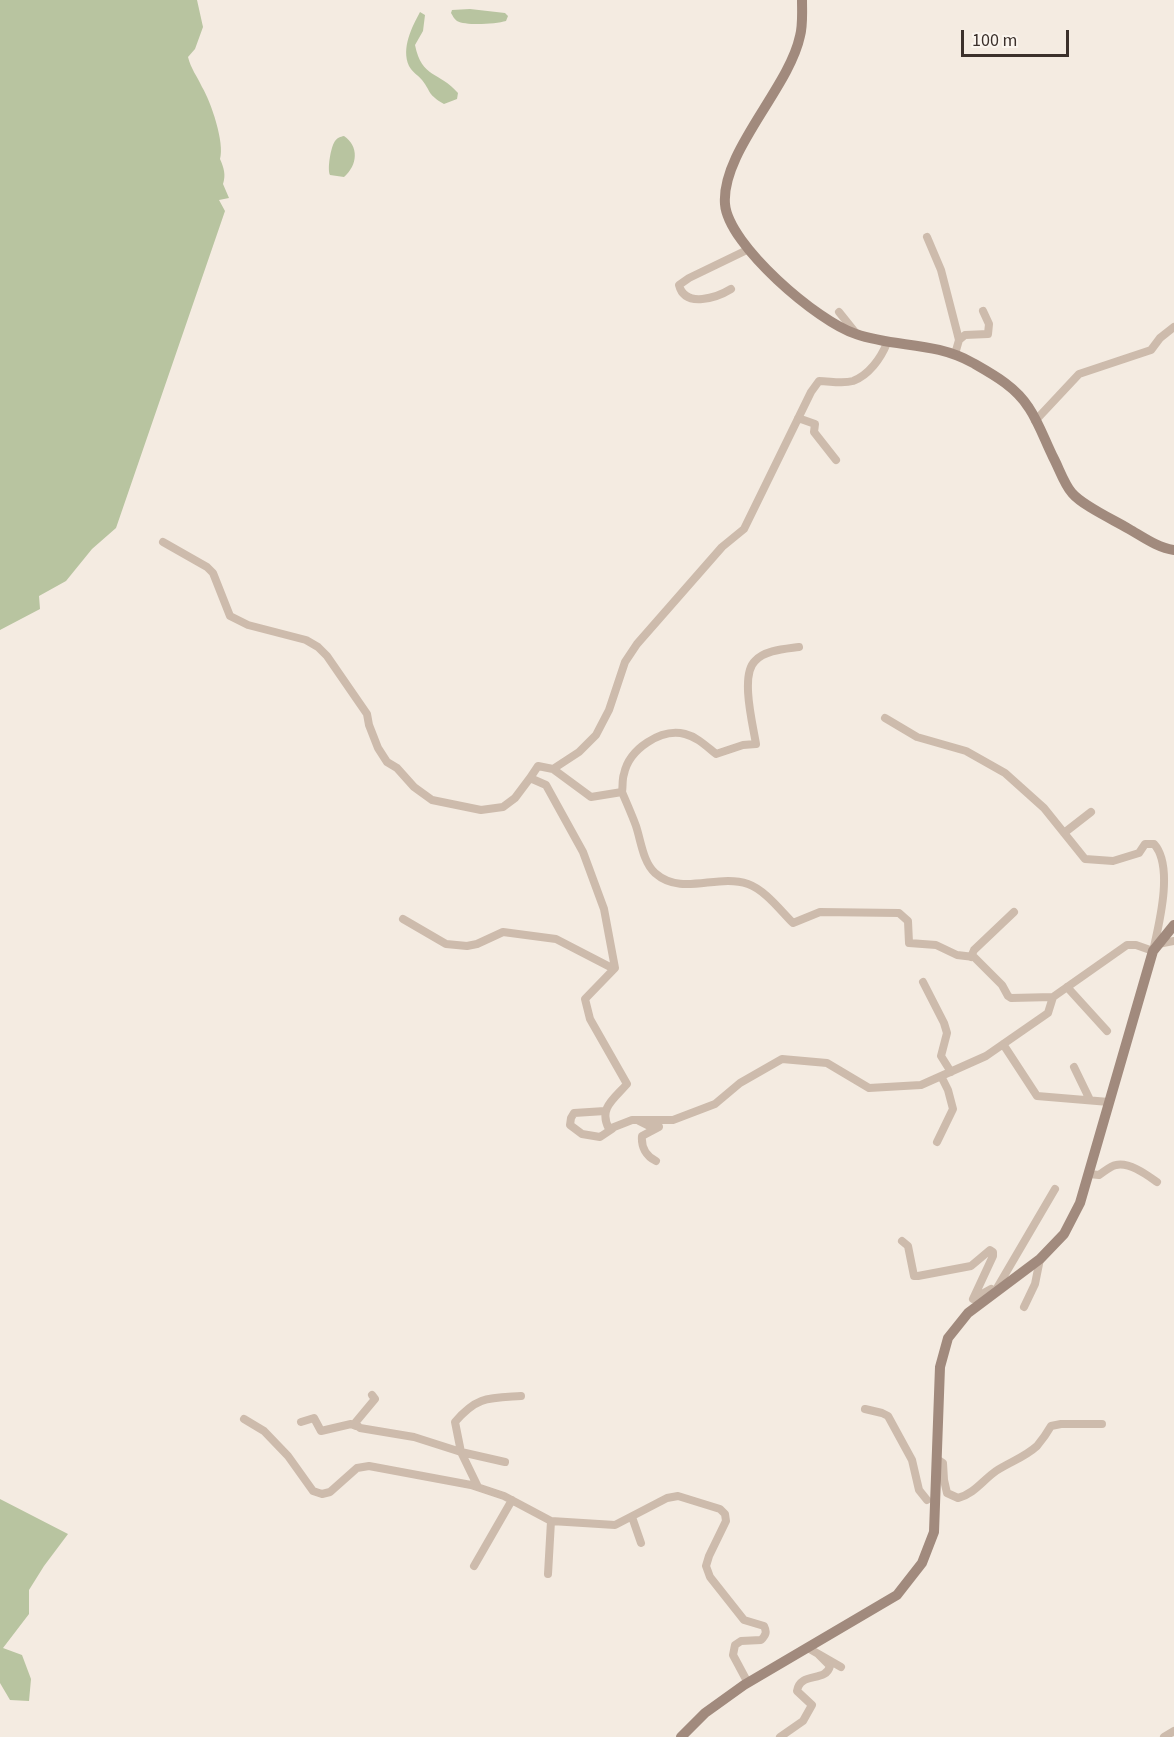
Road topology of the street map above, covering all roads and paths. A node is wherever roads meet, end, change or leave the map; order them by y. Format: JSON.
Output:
{"nodes":[{"id":1,"x":802,"y":0,"type":"edge"},
{"id":2,"x":927,"y":237,"type":"dead end"},
{"id":3,"x":749,"y":249,"type":"junction"},
{"id":4,"x":731,"y":289,"type":"dead end"},
{"id":5,"x":983,"y":311,"type":"dead end"},
{"id":6,"x":839,"y":312,"type":"dead end"},
{"id":7,"x":1174,"y":327,"type":"edge"},
{"id":8,"x":858,"y":335,"type":"junction"},
{"id":9,"x":959,"y":340,"type":"junction"},
{"id":10,"x":887,"y":343,"type":"junction"},
{"id":11,"x":955,"y":354,"type":"junction"},
{"id":12,"x":798,"y":418,"type":"junction"},
{"id":13,"x":1035,"y":421,"type":"junction"},
{"id":14,"x":836,"y":460,"type":"dead end"},
{"id":15,"x":163,"y":542,"type":"dead end"},
{"id":16,"x":1171,"y":550,"type":"edge"},
{"id":17,"x":799,"y":647,"type":"dead end"},
{"id":18,"x":885,"y":718,"type":"dead end"},
{"id":19,"x":553,"y":769,"type":"junction"},
{"id":20,"x":530,"y":778,"type":"junction"},
{"id":21,"x":622,"y":792,"type":"junction"},
{"id":22,"x":1091,"y":812,"type":"dead end"},
{"id":23,"x":1064,"y":833,"type":"junction"},
{"id":24,"x":1014,"y":912,"type":"dead end"},
{"id":25,"x":403,"y":919,"type":"dead end"},
{"id":26,"x":1174,"y":925,"type":"edge"},
{"id":27,"x":1174,"y":941,"type":"edge"},
{"id":28,"x":1156,"y":948,"type":"junction"},
{"id":29,"x":972,"y":957,"type":"junction"},
{"id":30,"x":614,"y":969,"type":"junction"},
{"id":31,"x":923,"y":982,"type":"dead end"},
{"id":32,"x":1067,"y":987,"type":"junction"},
{"id":33,"x":1053,"y":997,"type":"junction"},
{"id":34,"x":1107,"y":1031,"type":"dead end"},
{"id":35,"x":1003,"y":1044,"type":"junction"},
{"id":36,"x":1074,"y":1067,"type":"dead end"},
{"id":37,"x":951,"y":1072,"type":"junction"},
{"id":38,"x":941,"y":1076,"type":"junction"},
{"id":39,"x":1090,"y":1100,"type":"junction"},
{"id":40,"x":1109,"y":1102,"type":"junction"},
{"id":41,"x":605,"y":1111,"type":"junction"},
{"id":42,"x":638,"y":1120,"type":"junction"},
{"id":43,"x":614,"y":1127,"type":"junction"},
{"id":44,"x":937,"y":1142,"type":"dead end"},
{"id":45,"x":656,"y":1161,"type":"dead end"},
{"id":46,"x":1089,"y":1174,"type":"junction"},
{"id":47,"x":1157,"y":1182,"type":"dead end"},
{"id":48,"x":1055,"y":1189,"type":"dead end"},
{"id":49,"x":902,"y":1241,"type":"dead end"},
{"id":50,"x":1040,"y":1259,"type":"junction"},
{"id":51,"x":997,"y":1290,"type":"junction"},
{"id":52,"x":1024,"y":1307,"type":"dead end"},
{"id":53,"x":372,"y":1395,"type":"dead end"},
{"id":54,"x":521,"y":1396,"type":"dead end"},
{"id":55,"x":865,"y":1409,"type":"dead end"},
{"id":56,"x":244,"y":1419,"type":"dead end"},
{"id":57,"x":301,"y":1422,"type":"dead end"},
{"id":58,"x":1102,"y":1424,"type":"dead end"},
{"id":59,"x":356,"y":1426,"type":"junction"},
{"id":60,"x":461,"y":1452,"type":"junction"},
{"id":61,"x":937,"y":1459,"type":"junction"},
{"id":62,"x":505,"y":1462,"type":"dead end"},
{"id":63,"x":478,"y":1487,"type":"junction"},
{"id":64,"x":512,"y":1500,"type":"junction"},
{"id":65,"x":927,"y":1500,"type":"dead end"},
{"id":66,"x":632,"y":1517,"type":"junction"},
{"id":67,"x":550,"y":1521,"type":"junction"},
{"id":68,"x":641,"y":1543,"type":"dead end"},
{"id":69,"x":474,"y":1566,"type":"dead end"},
{"id":70,"x":548,"y":1574,"type":"dead end"},
{"id":71,"x":808,"y":1648,"type":"junction"},
{"id":72,"x":819,"y":1655,"type":"junction"},
{"id":73,"x":841,"y":1667,"type":"dead end"},
{"id":74,"x":748,"y":1683,"type":"junction"},
{"id":75,"x":1174,"y":1731,"type":"edge"},
{"id":76,"x":685,"y":1735,"type":"edge"},
{"id":77,"x":780,"y":1737,"type":"edge"},
{"id":78,"x":1164,"y":1737,"type":"edge"}],
"edges":[{"from":1,"to":3,"type":"main road"},
{"from":2,"to":9,"type":"street"},
{"from":3,"to":4,"type":"street"},
{"from":3,"to":8,"type":"main road"},
{"from":5,"to":9,"type":"street"},
{"from":6,"to":8,"type":"street"},
{"from":7,"to":13,"type":"street"},
{"from":8,"to":10,"type":"main road"},
{"from":9,"to":11,"type":"street"},
{"from":10,"to":11,"type":"main road"},
{"from":10,"to":12,"type":"street"},
{"from":11,"to":13,"type":"main road"},
{"from":12,"to":14,"type":"street"},
{"from":12,"to":19,"type":"street"},
{"from":13,"to":16,"type":"main road"},
{"from":15,"to":20,"type":"street"},
{"from":17,"to":21,"type":"street"},
{"from":18,"to":23,"type":"street"},
{"from":19,"to":20,"type":"street"},
{"from":19,"to":21,"type":"street"},
{"from":20,"to":30,"type":"street"},
{"from":21,"to":29,"type":"street"},
{"from":22,"to":23,"type":"street"},
{"from":23,"to":28,"type":"street"},
{"from":24,"to":29,"type":"street"},
{"from":25,"to":30,"type":"street"},
{"from":26,"to":28,"type":"main road"},
{"from":27,"to":28,"type":"street"},
{"from":28,"to":32,"type":"street"},
{"from":28,"to":40,"type":"main road"},
{"from":29,"to":33,"type":"street"},
{"from":30,"to":41,"type":"street"},
{"from":31,"to":37,"type":"street"},
{"from":32,"to":33,"type":"street"},
{"from":32,"to":34,"type":"street"},
{"from":33,"to":35,"type":"street"},
{"from":35,"to":37,"type":"street"},
{"from":35,"to":39,"type":"street"},
{"from":36,"to":39,"type":"street"},
{"from":37,"to":38,"type":"street"},
{"from":38,"to":42,"type":"street"},
{"from":38,"to":44,"type":"street"},
{"from":39,"to":40,"type":"street"},
{"from":40,"to":46,"type":"main road"},
{"from":41,"to":43,"type":"street"},
{"from":41,"to":43,"type":"street"},
{"from":42,"to":43,"type":"street"},
{"from":42,"to":45,"type":"street"},
{"from":46,"to":47,"type":"street"},
{"from":46,"to":50,"type":"main road"},
{"from":48,"to":51,"type":"street"},
{"from":49,"to":51,"type":"street"},
{"from":50,"to":51,"type":"main road"},
{"from":50,"to":52,"type":"street"},
{"from":51,"to":61,"type":"main road"},
{"from":53,"to":59,"type":"street"},
{"from":54,"to":60,"type":"street"},
{"from":55,"to":65,"type":"street"},
{"from":56,"to":63,"type":"street"},
{"from":57,"to":59,"type":"street"},
{"from":58,"to":61,"type":"street"},
{"from":59,"to":60,"type":"street"},
{"from":60,"to":62,"type":"street"},
{"from":60,"to":63,"type":"street"},
{"from":61,"to":71,"type":"main road"},
{"from":63,"to":64,"type":"street"},
{"from":64,"to":67,"type":"street"},
{"from":64,"to":69,"type":"street"},
{"from":66,"to":67,"type":"street"},
{"from":66,"to":68,"type":"street"},
{"from":66,"to":74,"type":"street"},
{"from":67,"to":70,"type":"street"},
{"from":71,"to":72,"type":"street"},
{"from":71,"to":74,"type":"main road"},
{"from":72,"to":73,"type":"street"},
{"from":72,"to":77,"type":"street"},
{"from":74,"to":76,"type":"main road"},
{"from":75,"to":78,"type":"street"}]}
